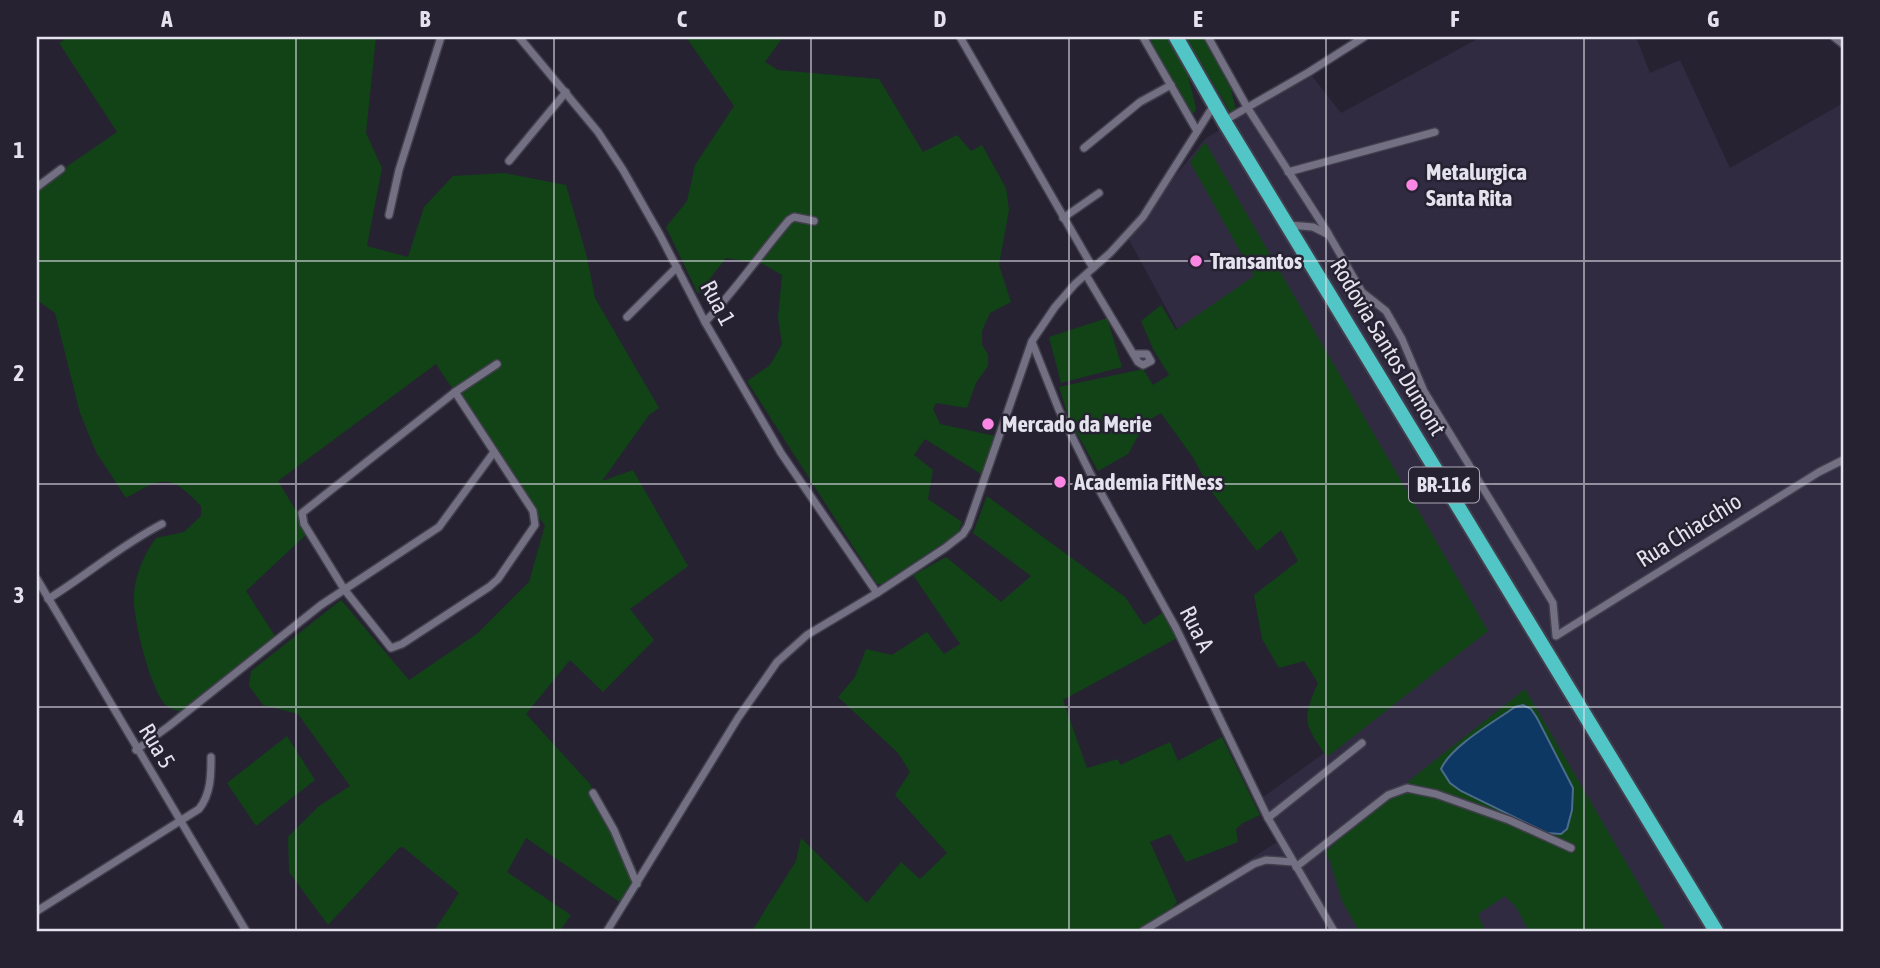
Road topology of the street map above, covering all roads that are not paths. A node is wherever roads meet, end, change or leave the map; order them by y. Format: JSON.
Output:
{"nodes":[{"id":1,"x":441,"y":37,"type":"edge"},
{"id":2,"x":519,"y":37,"type":"edge"},
{"id":3,"x":960,"y":37,"type":"edge"},
{"id":4,"x":1143,"y":37,"type":"edge"},
{"id":5,"x":1176,"y":37,"type":"edge"},
{"id":6,"x":1209,"y":37,"type":"edge"},
{"id":7,"x":1364,"y":37,"type":"edge"},
{"id":8,"x":1834,"y":37,"type":"edge"},
{"id":9,"x":1843,"y":44,"type":"edge"},
{"id":10,"x":1171,"y":85,"type":"junction"},
{"id":11,"x":566,"y":92,"type":"junction"},
{"id":12,"x":1214,"y":104,"type":"junction"},
{"id":13,"x":1247,"y":107,"type":"junction"},
{"id":14,"x":1224,"y":121,"type":"junction"},
{"id":15,"x":1198,"y":131,"type":"junction"},
{"id":16,"x":1435,"y":132,"type":"dead end"},
{"id":17,"x":1084,"y":148,"type":"dead end"},
{"id":18,"x":509,"y":161,"type":"dead end"},
{"id":19,"x":61,"y":169,"type":"dead end"},
{"id":20,"x":1288,"y":172,"type":"junction"},
{"id":21,"x":37,"y":187,"type":"edge"},
{"id":22,"x":1099,"y":193,"type":"dead end"},
{"id":23,"x":389,"y":215,"type":"dead end"},
{"id":24,"x":1063,"y":218,"type":"junction"},
{"id":25,"x":814,"y":221,"type":"dead end"},
{"id":26,"x":1287,"y":225,"type":"junction"},
{"id":27,"x":1329,"y":235,"type":"junction"},
{"id":28,"x":677,"y":267,"type":"junction"},
{"id":29,"x":1093,"y":268,"type":"junction"},
{"id":30,"x":1086,"y":275,"type":"junction"},
{"id":31,"x":627,"y":317,"type":"dead end"},
{"id":32,"x":705,"y":322,"type":"junction"},
{"id":33,"x":1032,"y":341,"type":"junction"},
{"id":34,"x":1134,"y":354,"type":"dead end"},
{"id":35,"x":497,"y":364,"type":"dead end"},
{"id":36,"x":455,"y":392,"type":"junction"},
{"id":37,"x":494,"y":452,"type":"junction"},
{"id":38,"x":1843,"y":460,"type":"edge"},
{"id":39,"x":162,"y":524,"type":"dead end"},
{"id":40,"x":37,"y":579,"type":"edge"},
{"id":41,"x":344,"y":589,"type":"junction"},
{"id":42,"x":877,"y":593,"type":"junction"},
{"id":43,"x":48,"y":599,"type":"junction"},
{"id":44,"x":1362,"y":743,"type":"dead end"},
{"id":45,"x":136,"y":750,"type":"junction"},
{"id":46,"x":211,"y":757,"type":"dead end"},
{"id":47,"x":593,"y":793,"type":"dead end"},
{"id":48,"x":1268,"y":818,"type":"junction"},
{"id":49,"x":181,"y":822,"type":"junction"},
{"id":50,"x":1571,"y":848,"type":"dead end"},
{"id":51,"x":1294,"y":864,"type":"junction"},
{"id":52,"x":637,"y":884,"type":"junction"},
{"id":53,"x":37,"y":911,"type":"edge"},
{"id":54,"x":609,"y":930,"type":"edge"},
{"id":55,"x":246,"y":931,"type":"edge"},
{"id":56,"x":1143,"y":931,"type":"edge"},
{"id":57,"x":1334,"y":931,"type":"edge"},
{"id":58,"x":1716,"y":931,"type":"edge"}],
"edges":[{"from":1,"to":23,"type":"street"},
{"from":2,"to":11,"type":"street","name":"Rua 1"},
{"from":3,"to":24,"type":"street"},
{"from":4,"to":10,"type":"street"},
{"from":5,"to":12,"type":"highway","name":"Rodovia Santos Dumont","number":"BR-116"},
{"from":6,"to":13,"type":"street"},
{"from":7,"to":13,"type":"street"},
{"from":8,"to":9,"type":"street"},
{"from":10,"to":15,"type":"street"},
{"from":10,"to":17,"type":"street"},
{"from":11,"to":18,"type":"street"},
{"from":11,"to":28,"type":"street","name":"Rua 1"},
{"from":12,"to":14,"type":"highway","name":"Rodovia Santos Dumont","number":"BR-116"},
{"from":12,"to":15,"type":"street"},
{"from":13,"to":14,"type":"street"},
{"from":13,"to":20,"type":"street"},
{"from":14,"to":26,"type":"highway","name":"Rodovia Santos Dumont","number":"BR-116"},
{"from":15,"to":29,"type":"street"},
{"from":16,"to":20,"type":"street"},
{"from":19,"to":21,"type":"street"},
{"from":20,"to":27,"type":"street"},
{"from":22,"to":24,"type":"street"},
{"from":24,"to":29,"type":"street"},
{"from":25,"to":32,"type":"street"},
{"from":26,"to":27,"type":"street"},
{"from":26,"to":58,"type":"highway","name":"Rodovia Santos Dumont","number":"BR-116"},
{"from":27,"to":38,"type":"street","name":"Rua Chiacchio"},
{"from":28,"to":31,"type":"street"},
{"from":28,"to":32,"type":"street","name":"Rua 1"},
{"from":29,"to":30,"type":"street"},
{"from":30,"to":33,"type":"street"},
{"from":30,"to":34,"type":"street"},
{"from":32,"to":42,"type":"street","name":"Rua 1"},
{"from":33,"to":42,"type":"street"},
{"from":33,"to":48,"type":"street","name":"Rua A"},
{"from":35,"to":36,"type":"street"},
{"from":36,"to":37,"type":"street"},
{"from":36,"to":41,"type":"street"},
{"from":37,"to":41,"type":"street"},
{"from":37,"to":41,"type":"street"},
{"from":39,"to":43,"type":"street"},
{"from":40,"to":43,"type":"street","name":"Rua 5"},
{"from":41,"to":45,"type":"street"},
{"from":42,"to":52,"type":"street"},
{"from":43,"to":45,"type":"street","name":"Rua 5"},
{"from":44,"to":48,"type":"street"},
{"from":45,"to":49,"type":"street","name":"Rua 5"},
{"from":46,"to":49,"type":"street"},
{"from":47,"to":52,"type":"street"},
{"from":48,"to":51,"type":"street","name":"Rua A"},
{"from":49,"to":53,"type":"street"},
{"from":49,"to":55,"type":"street","name":"Rua 5"},
{"from":50,"to":51,"type":"street"},
{"from":51,"to":56,"type":"street"},
{"from":51,"to":57,"type":"street","name":"Rua A"},
{"from":52,"to":54,"type":"street"}]}
